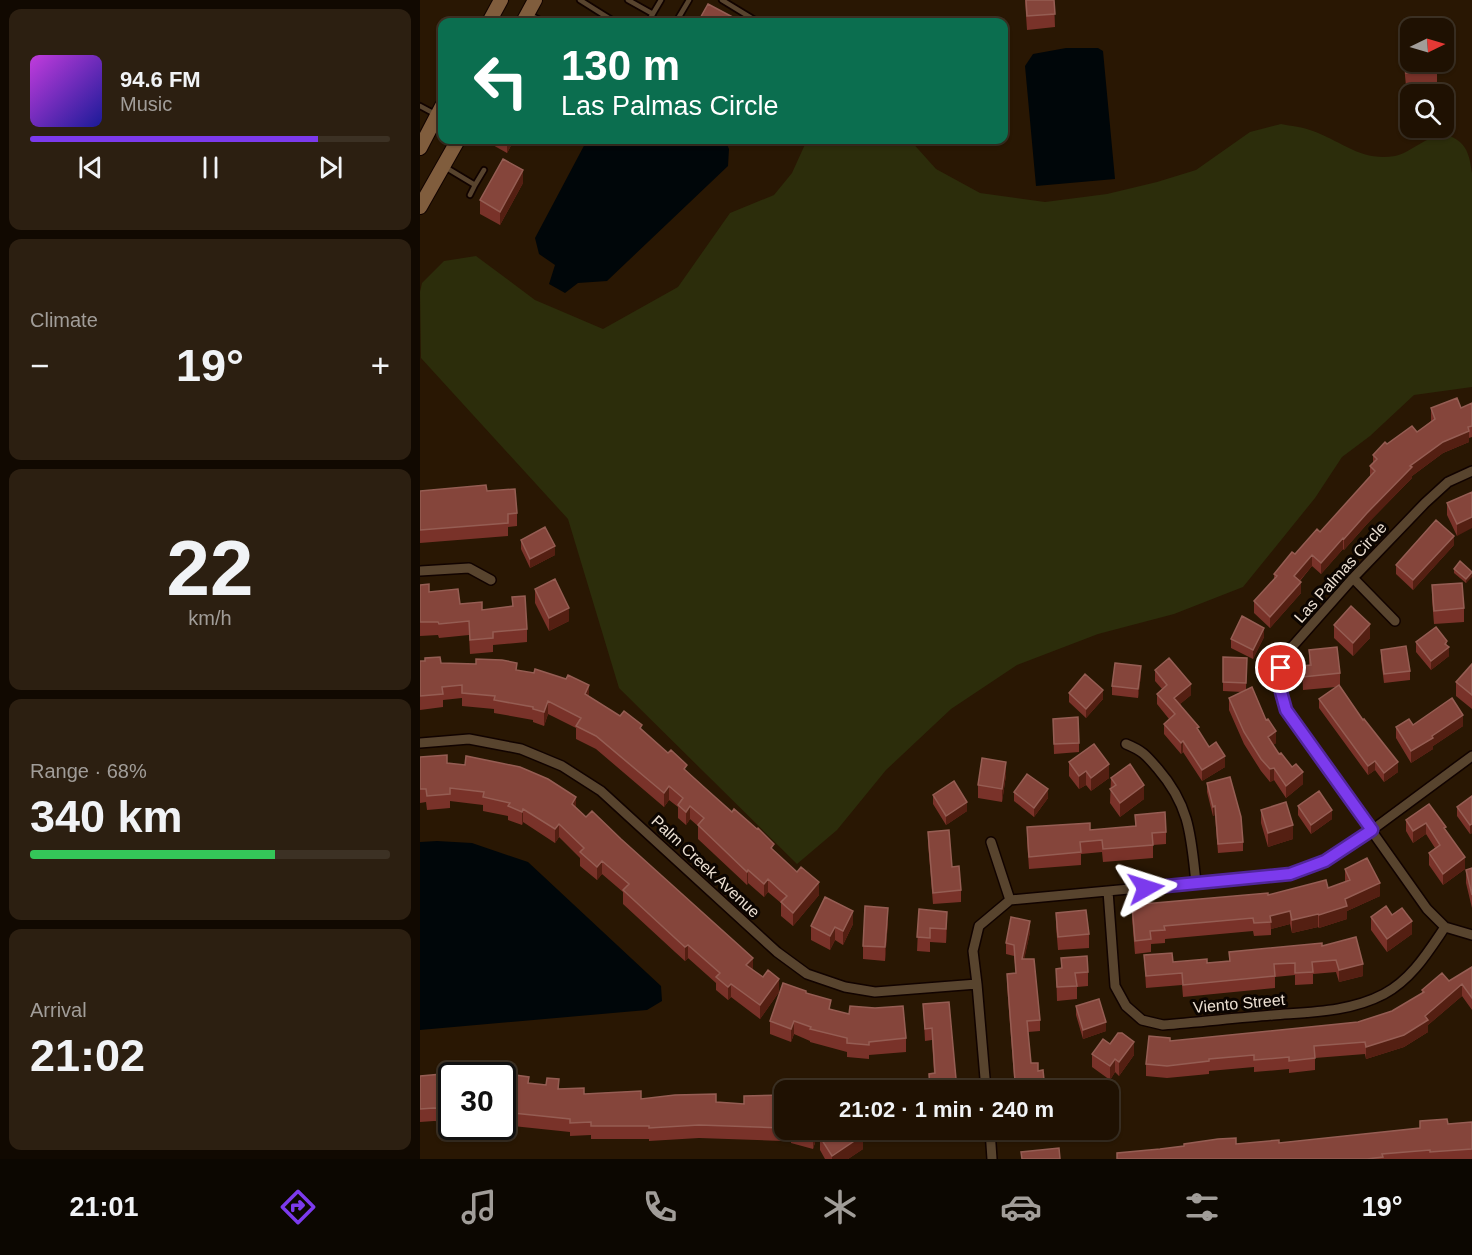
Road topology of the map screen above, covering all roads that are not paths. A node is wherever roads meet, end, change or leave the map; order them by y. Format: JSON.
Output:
{"nodes":[{"id":1,"x":501,"y":0,"type":"edge"},
{"id":2,"x":535,"y":0,"type":"edge"},
{"id":3,"x":580,"y":0,"type":"edge"},
{"id":4,"x":628,"y":0,"type":"edge"},
{"id":5,"x":661,"y":0,"type":"edge"},
{"id":6,"x":689,"y":0,"type":"edge"},
{"id":7,"x":722,"y":0,"type":"edge"},
{"id":8,"x":653,"y":14,"type":"junction"},
{"id":9,"x":491,"y":18,"type":"edge"},
{"id":10,"x":525,"y":18,"type":"edge"},
{"id":11,"x":609,"y":18,"type":"edge"},
{"id":12,"x":650,"y":18,"type":"edge"},
{"id":13,"x":678,"y":18,"type":"edge"},
{"id":14,"x":751,"y":18,"type":"edge"},
{"id":15,"x":420,"y":106,"type":"edge"},
{"id":16,"x":438,"y":112,"type":"edge"},
{"id":17,"x":438,"y":118,"type":"edge"},
{"id":18,"x":456,"y":144,"type":"edge"},
{"id":19,"x":420,"y":148,"type":"edge"},
{"id":20,"x":443,"y":166,"type":"junction"},
{"id":21,"x":484,"y":170,"type":"dead end"},
{"id":22,"x":476,"y":185,"type":"junction"},
{"id":23,"x":470,"y":195,"type":"dead end"},
{"id":24,"x":420,"y":207,"type":"edge"},
{"id":25,"x":1472,"y":471,"type":"edge"},
{"id":26,"x":420,"y":571,"type":"edge"},
{"id":27,"x":1353,"y":578,"type":"junction"},
{"id":28,"x":491,"y":580,"type":"dead end"},
{"id":29,"x":1395,"y":621,"type":"dead end"},
{"id":30,"x":420,"y":743,"type":"edge"},
{"id":31,"x":1126,"y":744,"type":"dead end"},
{"id":32,"x":1472,"y":756,"type":"edge"},
{"id":33,"x":1372,"y":830,"type":"junction"},
{"id":34,"x":991,"y":842,"type":"dead end"},
{"id":35,"x":1196,"y":883,"type":"junction"},
{"id":36,"x":1108,"y":891,"type":"junction"},
{"id":37,"x":1010,"y":900,"type":"junction"},
{"id":38,"x":1445,"y":927,"type":"junction"},
{"id":39,"x":1472,"y":935,"type":"edge"},
{"id":40,"x":977,"y":984,"type":"junction"},
{"id":41,"x":985,"y":1080,"type":"edge"},
{"id":42,"x":991,"y":1140,"type":"edge"},
{"id":43,"x":992,"y":1159,"type":"edge"}],
"edges":[{"from":1,"to":9,"type":"street"},
{"from":2,"to":10,"type":"street"},
{"from":3,"to":11,"type":"lane"},
{"from":4,"to":8,"type":"lane"},
{"from":5,"to":8,"type":"lane"},
{"from":6,"to":13,"type":"lane"},
{"from":7,"to":14,"type":"lane"},
{"from":8,"to":12,"type":"lane"},
{"from":15,"to":16,"type":"lane"},
{"from":17,"to":19,"type":"street"},
{"from":18,"to":20,"type":"street"},
{"from":20,"to":22,"type":"lane"},
{"from":20,"to":24,"type":"street"},
{"from":21,"to":22,"type":"lane"},
{"from":22,"to":23,"type":"lane"},
{"from":25,"to":27,"type":"street","name":"Las Palmas Circle"},
{"from":26,"to":28,"type":"street"},
{"from":27,"to":29,"type":"street"},
{"from":27,"to":33,"type":"street","name":"Las Palmas Circle"},
{"from":30,"to":40,"type":"street","name":"Palm Creek Avenue"},
{"from":31,"to":35,"type":"street"},
{"from":32,"to":33,"type":"street"},
{"from":33,"to":35,"type":"street"},
{"from":33,"to":38,"type":"street","name":"Las Palmas Circle"},
{"from":34,"to":37,"type":"street"},
{"from":35,"to":36,"type":"street"},
{"from":36,"to":37,"type":"street"},
{"from":36,"to":38,"type":"street","name":"Viento Street"},
{"from":37,"to":40,"type":"street"},
{"from":38,"to":39,"type":"street"},
{"from":40,"to":41,"type":"street"},
{"from":42,"to":43,"type":"street"}]}
